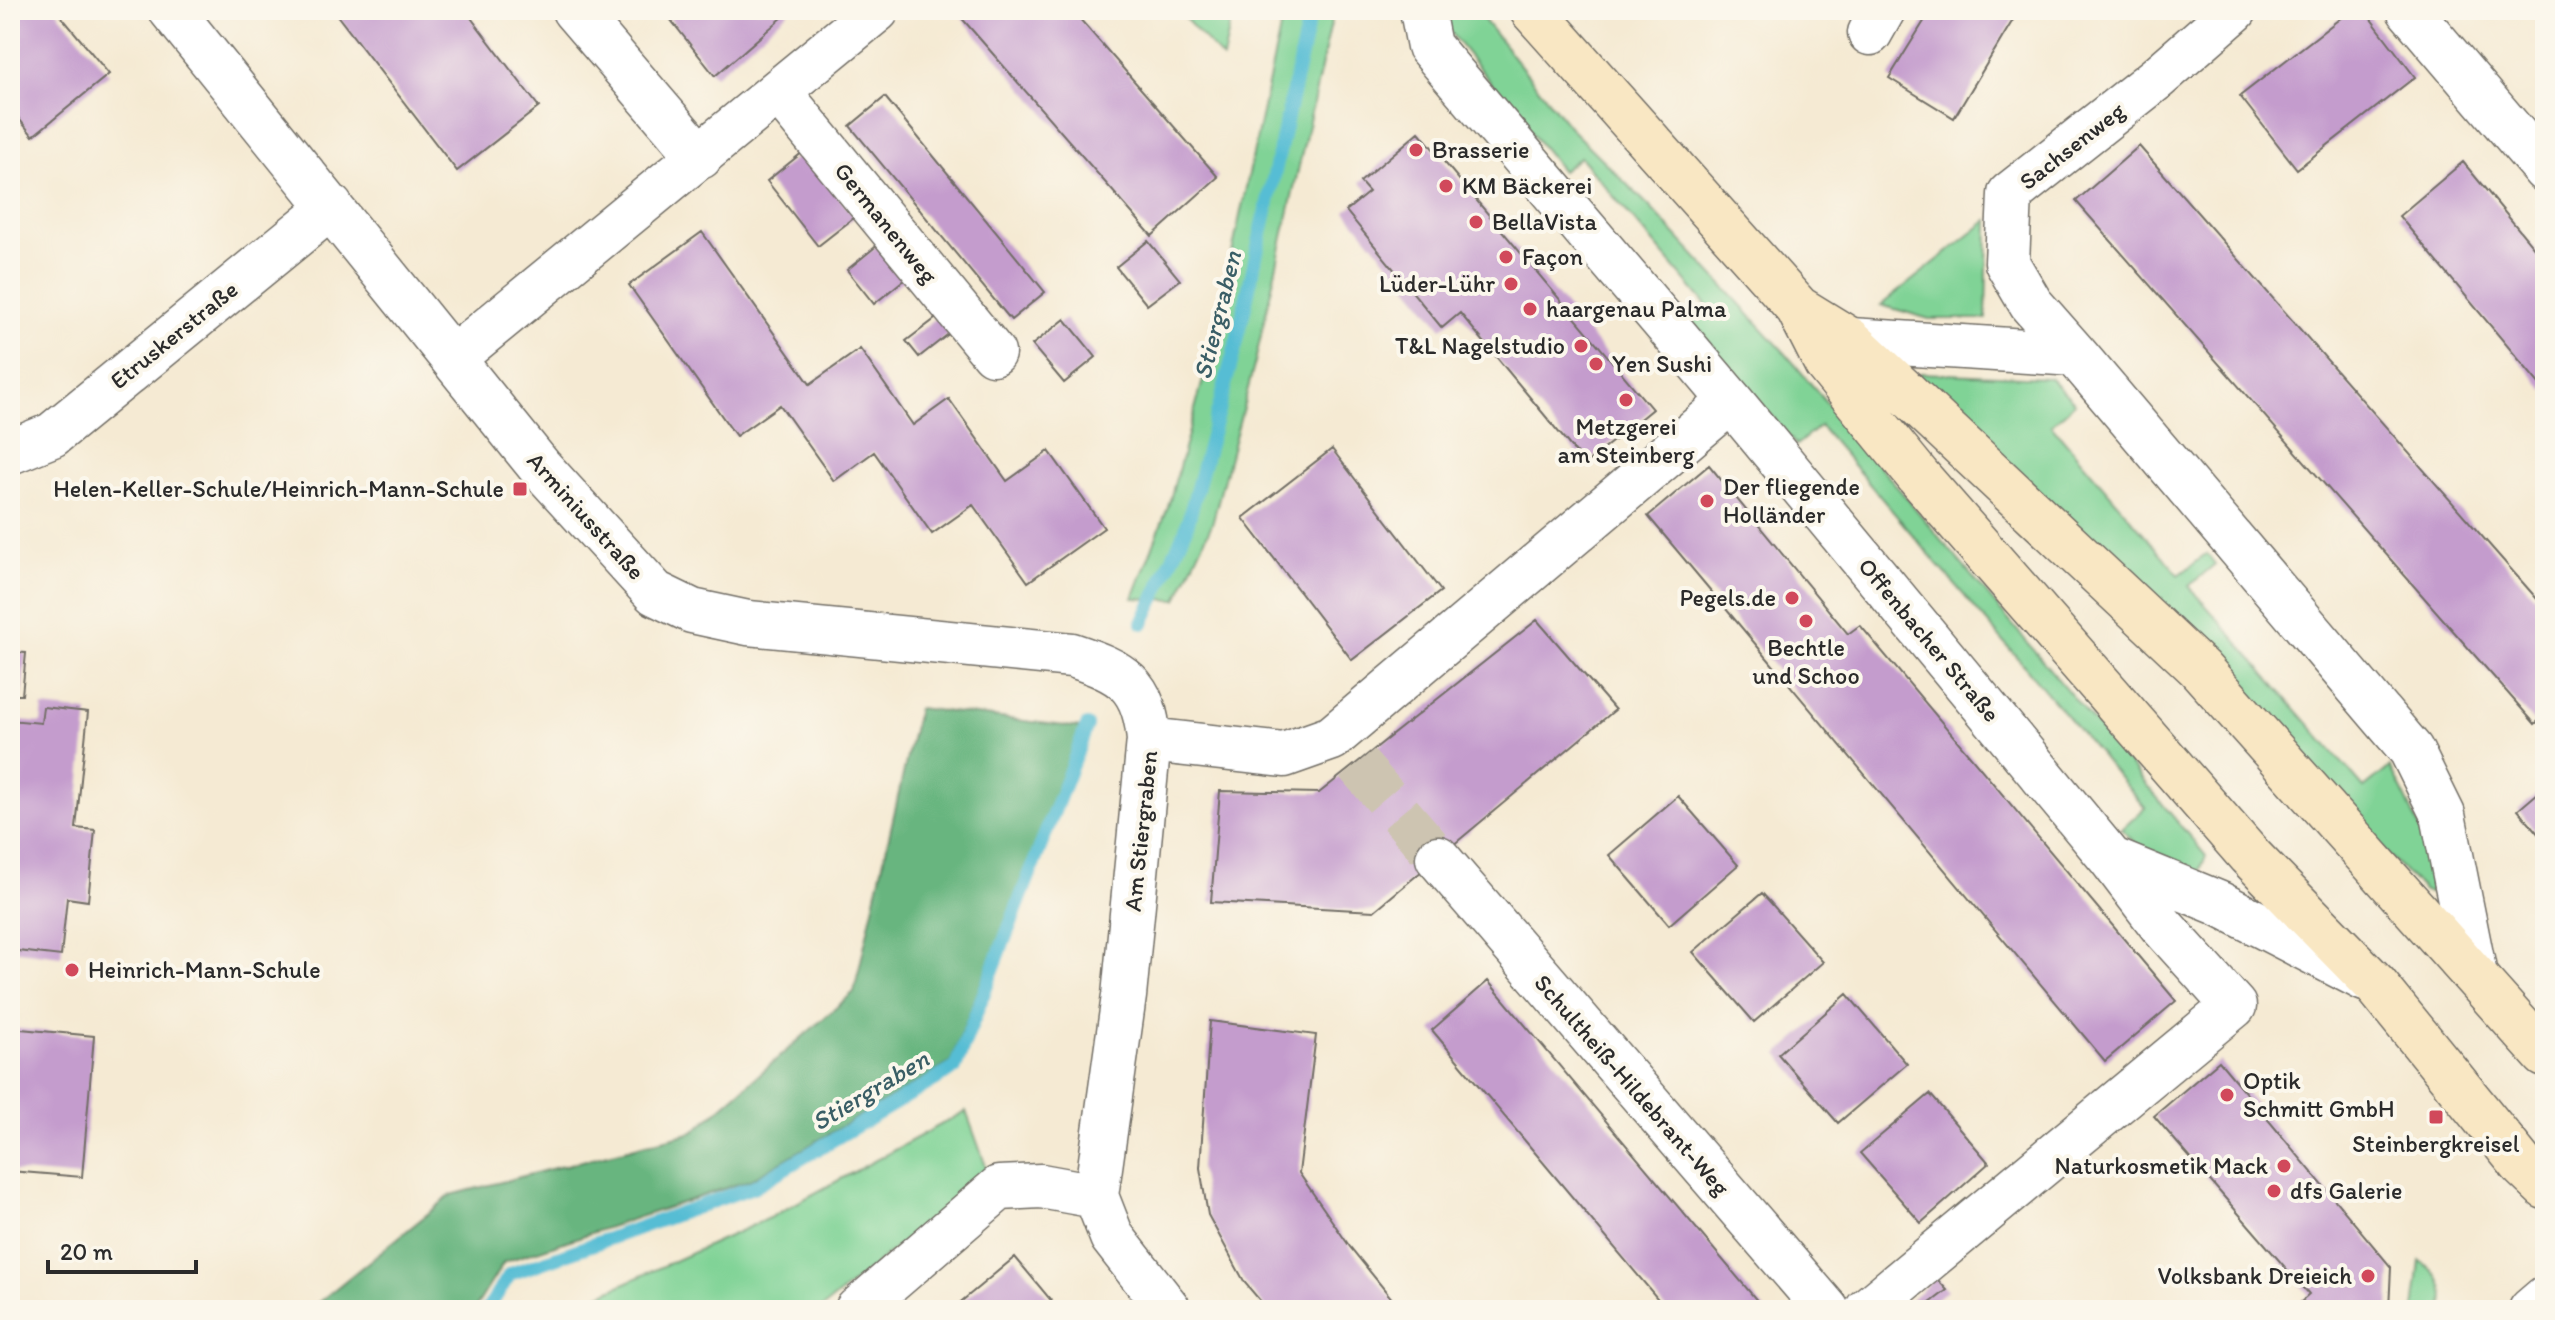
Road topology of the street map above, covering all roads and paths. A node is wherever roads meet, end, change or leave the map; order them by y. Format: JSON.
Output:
{"nodes":[{"id":1,"x":171,"y":10,"type":"edge"},
{"id":2,"x":574,"y":10,"type":"edge"},
{"id":3,"x":1422,"y":10,"type":"edge"},
{"id":4,"x":1532,"y":10,"type":"edge"},
{"id":5,"x":2235,"y":10,"type":"edge"},
{"id":6,"x":2409,"y":10,"type":"edge"},
{"id":7,"x":857,"y":16,"type":"edge"},
{"id":8,"x":779,"y":92,"type":"junction"},
{"id":9,"x":700,"y":157,"type":"junction"},
{"id":10,"x":2545,"y":170,"type":"edge"},
{"id":11,"x":331,"y":207,"type":"junction"},
{"id":12,"x":1798,"y":308,"type":"junction"},
{"id":13,"x":1850,"y":340,"type":"junction"},
{"id":14,"x":993,"y":353,"type":"dead end"},
{"id":15,"x":2075,"y":354,"type":"junction"},
{"id":16,"x":453,"y":358,"type":"junction"},
{"id":17,"x":1731,"y":401,"type":"junction"},
{"id":18,"x":10,"y":452,"type":"edge"},
{"id":19,"x":1149,"y":740,"type":"junction"},
{"id":20,"x":1438,"y":858,"type":"tunnel mouth"},
{"id":21,"x":2111,"y":859,"type":"junction"},
{"id":22,"x":2475,"y":975,"type":"junction"},
{"id":23,"x":2376,"y":985,"type":"junction"},
{"id":24,"x":2545,"y":1055,"type":"edge"},
{"id":25,"x":2545,"y":1187,"type":"edge"},
{"id":26,"x":1096,"y":1196,"type":"junction"},
{"id":27,"x":2545,"y":1298,"type":"edge"},
{"id":28,"x":857,"y":1310,"type":"edge"},
{"id":29,"x":1169,"y":1310,"type":"edge"},
{"id":30,"x":1827,"y":1310,"type":"edge"},
{"id":31,"x":1867,"y":1310,"type":"edge"},
{"id":32,"x":2531,"y":1310,"type":"edge"}],
"edges":[{"from":1,"to":11,"type":"street","name":"Arminiusstraße"},
{"from":2,"to":9,"type":"street"},
{"from":3,"to":17,"type":"street","name":"Offenbacher Straße"},
{"from":4,"to":12,"type":"main road","name":"Offenbacher Straße"},
{"from":5,"to":15,"type":"street","name":"Sachsenweg"},
{"from":6,"to":10,"type":"street"},
{"from":7,"to":8,"type":"street"},
{"from":8,"to":9,"type":"street"},
{"from":8,"to":14,"type":"street","name":"Germanenweg"},
{"from":9,"to":16,"type":"street"},
{"from":11,"to":16,"type":"street","name":"Arminiusstraße"},
{"from":11,"to":18,"type":"street","name":"Etruskerstraße"},
{"from":12,"to":13,"type":"main road","name":"Offenbacher Straße"},
{"from":12,"to":23,"type":"main road","name":"Offenbacher Straße"},
{"from":13,"to":15,"type":"street","name":"Offenbacher Straße"},
{"from":13,"to":22,"type":"main road","name":"Offenbacher Straße"},
{"from":15,"to":22,"type":"street","name":"Offenbacher Straße"},
{"from":16,"to":19,"type":"street","name":"Arminiusstraße"},
{"from":17,"to":19,"type":"street","name":"Am Stiergraben"},
{"from":17,"to":21,"type":"street","name":"Offenbacher Straße"},
{"from":19,"to":26,"type":"street","name":"Am Stiergraben"},
{"from":20,"to":30,"type":"street","name":"Schultheiß-Hildebrant-Weg"},
{"from":21,"to":23,"type":"street","name":"Offenbacher Straße"},
{"from":21,"to":31,"type":"street","name":"Offenbacher Straße"},
{"from":22,"to":24,"type":"main road","name":"Offenbacher Straße"},
{"from":23,"to":25,"type":"main road","name":"Offenbacher Straße"},
{"from":26,"to":28,"type":"street"},
{"from":26,"to":29,"type":"street"},
{"from":27,"to":32,"type":"street"}]}
